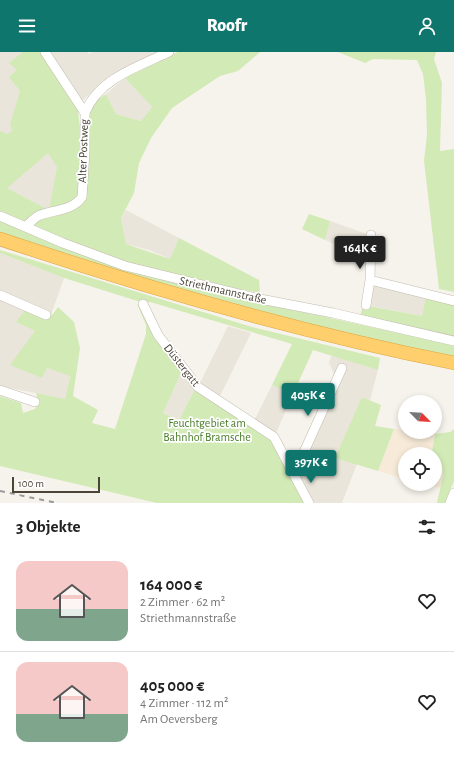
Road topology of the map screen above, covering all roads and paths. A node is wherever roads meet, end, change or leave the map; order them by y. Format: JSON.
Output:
{"nodes":[{"id":1,"x":45,"y":52,"type":"edge"},
{"id":2,"x":169,"y":52,"type":"edge"},
{"id":3,"x":84,"y":113,"type":"junction"},
{"id":4,"x":0,"y":216,"type":"edge"},
{"id":5,"x":25,"y":227,"type":"junction"},
{"id":6,"x":370,"y":235,"type":"dead end"},
{"id":7,"x":0,"y":239,"type":"edge"},
{"id":8,"x":0,"y":246,"type":"edge"},
{"id":9,"x":370,"y":280,"type":"junction"},
{"id":10,"x":0,"y":295,"type":"edge"},
{"id":11,"x":454,"y":301,"type":"edge"},
{"id":12,"x":143,"y":304,"type":"dead end"},
{"id":13,"x":366,"y":305,"type":"dead end"},
{"id":14,"x":46,"y":315,"type":"dead end"},
{"id":15,"x":454,"y":341,"type":"edge"},
{"id":16,"x":454,"y":363,"type":"edge"},
{"id":17,"x":342,"y":368,"type":"dead end"},
{"id":18,"x":454,"y":370,"type":"edge"},
{"id":19,"x":0,"y":390,"type":"edge"},
{"id":20,"x":35,"y":402,"type":"dead end"},
{"id":21,"x":294,"y":474,"type":"junction"},
{"id":22,"x":454,"y":493,"type":"edge"},
{"id":23,"x":309,"y":503,"type":"edge"},
{"id":24,"x":450,"y":503,"type":"edge"}],
"edges":[{"from":1,"to":3,"type":"street","name":"Alter Postweg"},
{"from":2,"to":3,"type":"street"},
{"from":3,"to":5,"type":"street","name":"Alter Postweg"},
{"from":4,"to":5,"type":"street","name":"Striethmannstraße"},
{"from":5,"to":15,"type":"street","name":"Striethmannstraße"},
{"from":6,"to":9,"type":"street"},
{"from":7,"to":16,"type":"highway"},
{"from":8,"to":18,"type":"highway"},
{"from":9,"to":11,"type":"street"},
{"from":9,"to":13,"type":"street"},
{"from":10,"to":14,"type":"street"},
{"from":12,"to":21,"type":"street","name":"Düstergatt"},
{"from":17,"to":21,"type":"street"},
{"from":19,"to":20,"type":"street"},
{"from":21,"to":23,"type":"street","name":"Düstergatt"},
{"from":22,"to":24,"type":"street"}]}
